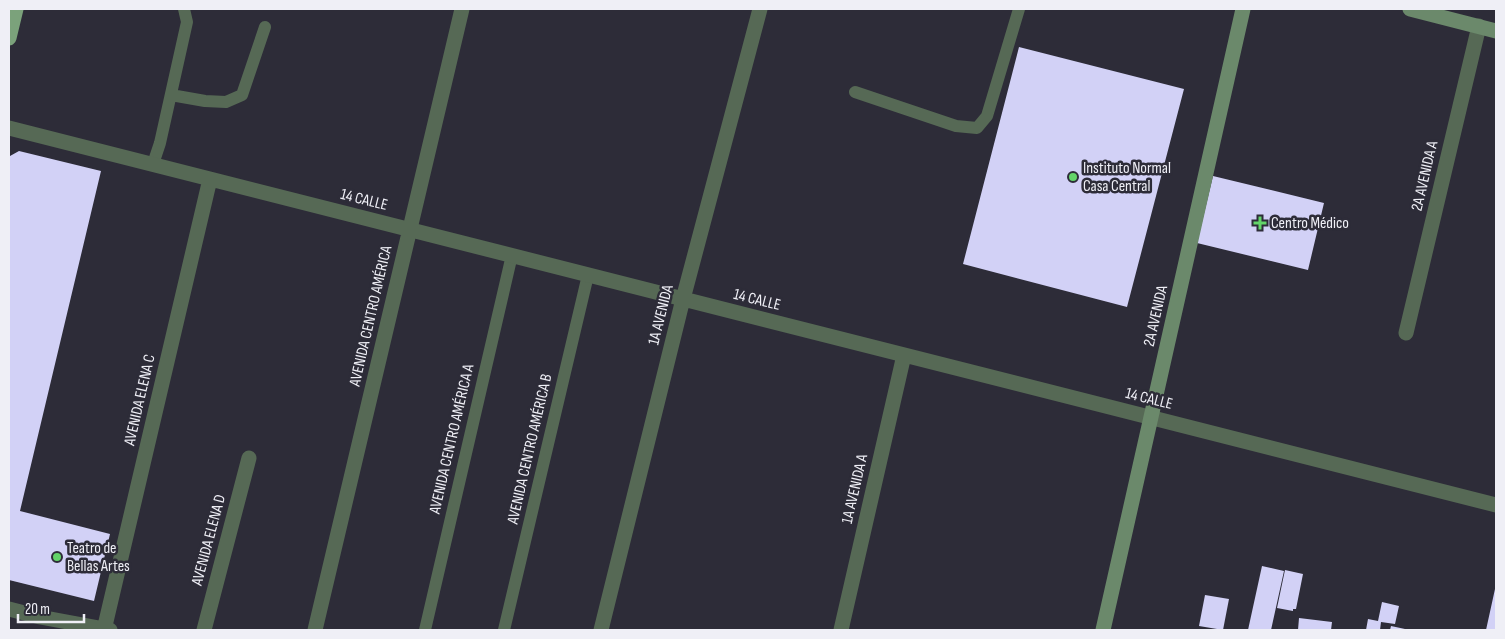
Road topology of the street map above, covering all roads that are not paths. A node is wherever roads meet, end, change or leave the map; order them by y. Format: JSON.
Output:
{"nodes":[{"id":1,"x":16,"y":9,"type":"edge"},
{"id":2,"x":184,"y":9,"type":"edge"},
{"id":3,"x":462,"y":9,"type":"edge"},
{"id":4,"x":760,"y":9,"type":"edge"},
{"id":5,"x":1019,"y":9,"type":"edge"},
{"id":6,"x":1243,"y":9,"type":"edge"},
{"id":7,"x":1410,"y":9,"type":"edge"},
{"id":8,"x":1479,"y":26,"type":"junction"},
{"id":9,"x":265,"y":27,"type":"dead end"},
{"id":10,"x":1496,"y":31,"type":"edge"},
{"id":11,"x":9,"y":38,"type":"edge"},
{"id":12,"x":856,"y":92,"type":"dead end"},
{"id":13,"x":171,"y":96,"type":"junction"},
{"id":14,"x":9,"y":128,"type":"edge"},
{"id":15,"x":153,"y":164,"type":"junction"},
{"id":16,"x":210,"y":178,"type":"junction"},
{"id":17,"x":410,"y":229,"type":"junction"},
{"id":18,"x":512,"y":255,"type":"junction"},
{"id":19,"x":588,"y":275,"type":"junction"},
{"id":20,"x":683,"y":299,"type":"junction"},
{"id":21,"x":1406,"y":333,"type":"dead end"},
{"id":22,"x":904,"y":355,"type":"junction"},
{"id":23,"x":1151,"y":418,"type":"junction"},
{"id":24,"x":249,"y":458,"type":"dead end"},
{"id":25,"x":1496,"y":505,"type":"edge"},
{"id":26,"x":9,"y":609,"type":"edge"},
{"id":27,"x":38,"y":624,"type":"edge"},
{"id":28,"x":106,"y":630,"type":"edge"},
{"id":29,"x":204,"y":630,"type":"edge"},
{"id":30,"x":314,"y":630,"type":"edge"},
{"id":31,"x":424,"y":630,"type":"edge"},
{"id":32,"x":504,"y":630,"type":"edge"},
{"id":33,"x":602,"y":630,"type":"edge"},
{"id":34,"x":841,"y":630,"type":"edge"},
{"id":35,"x":1102,"y":630,"type":"edge"}],
"edges":[{"from":1,"to":11,"type":"main road"},
{"from":2,"to":13,"type":"lane"},
{"from":3,"to":17,"type":"street","name":"AVENIDA CENTRO AMÉRICA"},
{"from":4,"to":20,"type":"street","name":"1A AVENIDA"},
{"from":5,"to":12,"type":"lane"},
{"from":6,"to":23,"type":"street","name":"2A AVENIDA"},
{"from":7,"to":8,"type":"street"},
{"from":8,"to":10,"type":"street"},
{"from":8,"to":21,"type":"street","name":"2A AVENIDA A"},
{"from":9,"to":13,"type":"lane"},
{"from":13,"to":15,"type":"lane"},
{"from":14,"to":15,"type":"street","name":"14 CALLE"},
{"from":15,"to":16,"type":"street","name":"14 CALLE"},
{"from":16,"to":17,"type":"street","name":"14 CALLE"},
{"from":16,"to":28,"type":"street","name":"AVENIDA ELENA C"},
{"from":17,"to":18,"type":"street","name":"14 CALLE"},
{"from":17,"to":30,"type":"street","name":"AVENIDA CENTRO AMÉRICA"},
{"from":18,"to":19,"type":"street","name":"14 CALLE"},
{"from":18,"to":31,"type":"lane","name":"AVENIDA CENTRO AMÉRICA A"},
{"from":19,"to":20,"type":"street","name":"14 CALLE"},
{"from":19,"to":32,"type":"lane","name":"AVENIDA CENTRO AMÉRICA B"},
{"from":20,"to":22,"type":"street","name":"14 CALLE"},
{"from":20,"to":33,"type":"street","name":"1A AVENIDA"},
{"from":22,"to":23,"type":"street","name":"14 CALLE"},
{"from":22,"to":34,"type":"street","name":"1A AVENIDA A"},
{"from":23,"to":25,"type":"street","name":"14 CALLE"},
{"from":23,"to":35,"type":"street","name":"2A AVENIDA"},
{"from":24,"to":29,"type":"street","name":"AVENIDA ELENA D"},
{"from":26,"to":27,"type":"street"},
{"from":27,"to":28,"type":"street"}]}
